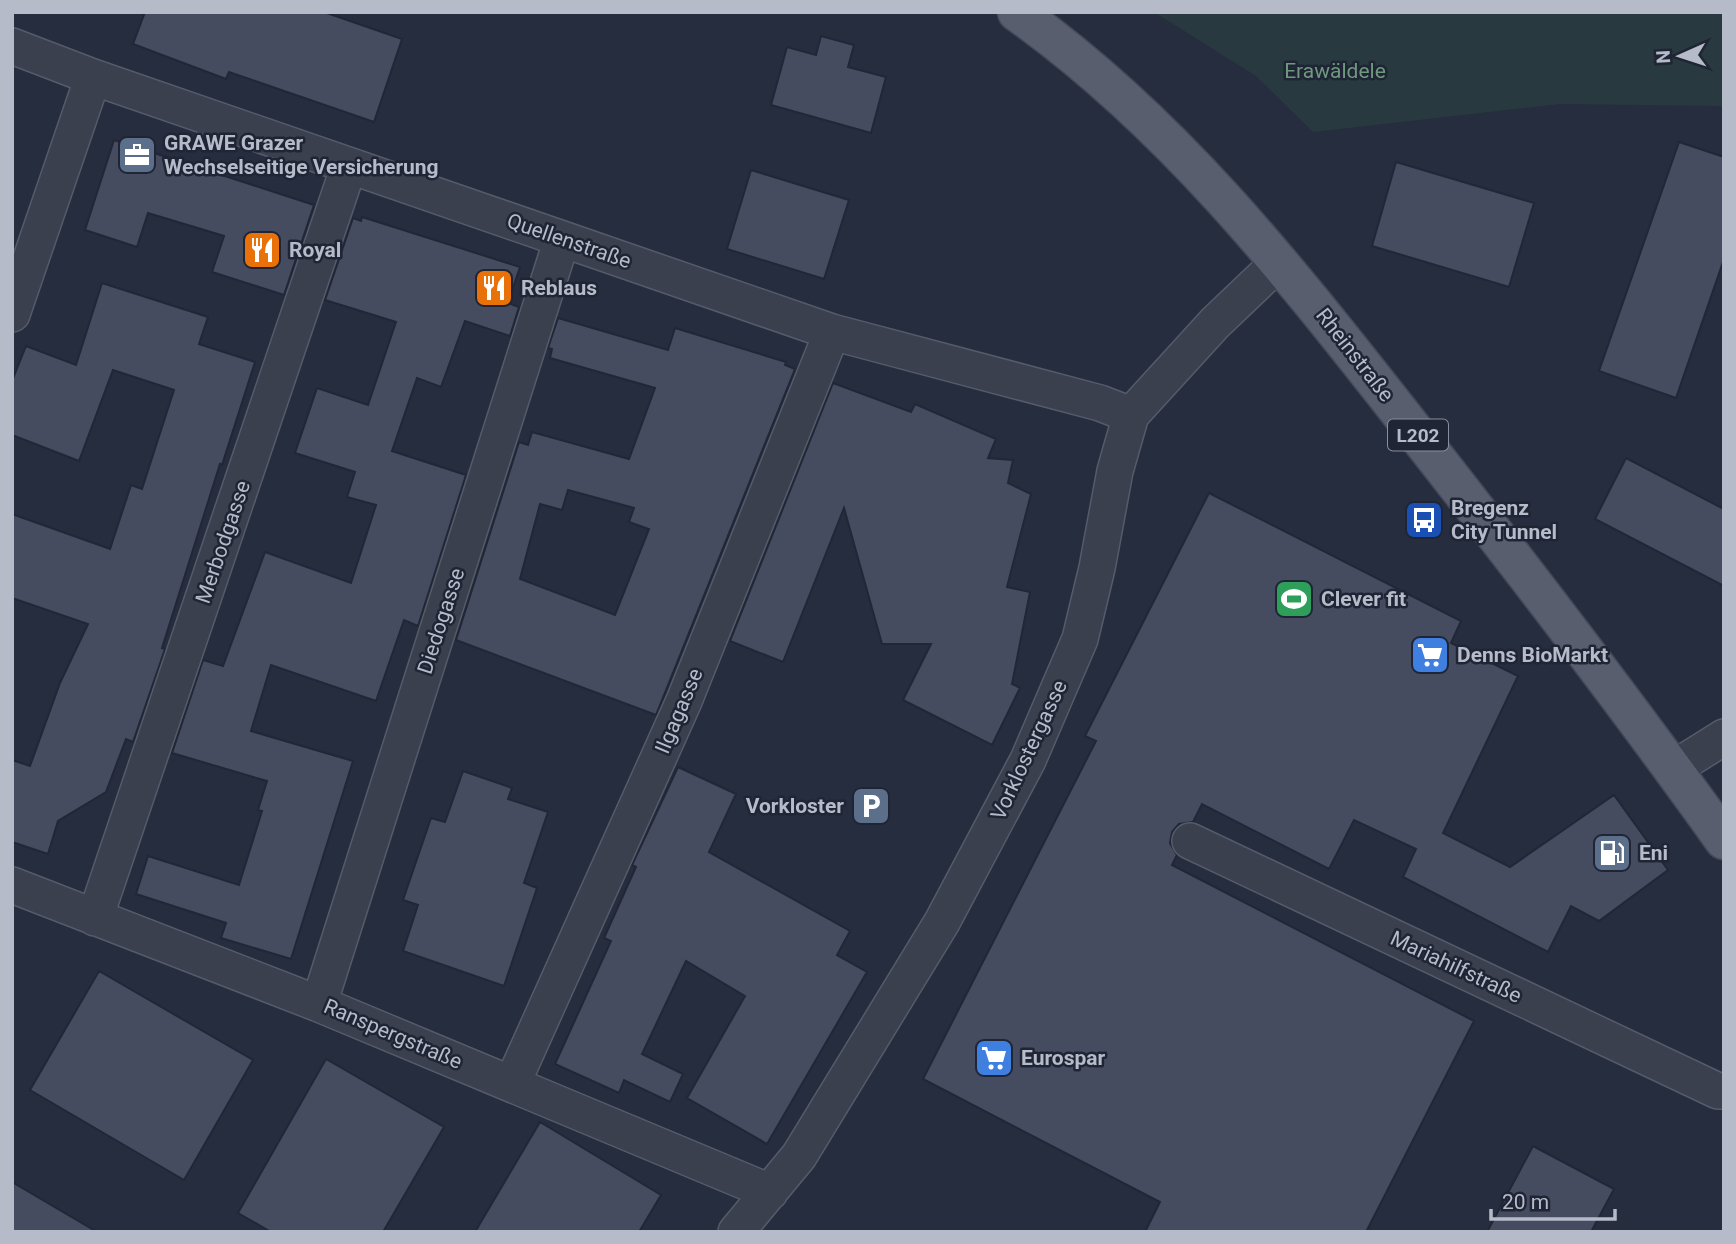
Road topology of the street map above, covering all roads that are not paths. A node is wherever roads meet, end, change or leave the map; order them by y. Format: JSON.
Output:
{"nodes":[{"id":1,"x":1017,"y":12,"type":"edge"},
{"id":2,"x":12,"y":46,"type":"edge"},
{"id":3,"x":93,"y":77,"type":"junction"},
{"id":4,"x":349,"y":166,"type":"junction"},
{"id":5,"x":562,"y":239,"type":"junction"},
{"id":6,"x":1279,"y":262,"type":"junction"},
{"id":7,"x":12,"y":314,"type":"edge"},
{"id":8,"x":832,"y":332,"type":"junction"},
{"id":9,"x":1131,"y":415,"type":"junction"},
{"id":10,"x":1724,"y":737,"type":"edge"},
{"id":11,"x":1673,"y":769,"type":"junction"},
{"id":12,"x":1724,"y":840,"type":"edge"},
{"id":13,"x":1189,"y":841,"type":"dead end"},
{"id":14,"x":12,"y":885,"type":"edge"},
{"id":15,"x":95,"y":918,"type":"junction"},
{"id":16,"x":319,"y":1004,"type":"junction"},
{"id":17,"x":512,"y":1084,"type":"junction"},
{"id":18,"x":1724,"y":1091,"type":"edge"},
{"id":19,"x":770,"y":1192,"type":"junction"},
{"id":20,"x":736,"y":1232,"type":"edge"}],
"edges":[{"from":1,"to":6,"type":"main road","name":"Rheinstraße","number":"L202"},
{"from":2,"to":3,"type":"street","name":"Quellenstraße"},
{"from":3,"to":4,"type":"street","name":"Quellenstraße"},
{"from":3,"to":7,"type":"street"},
{"from":4,"to":5,"type":"street","name":"Quellenstraße"},
{"from":4,"to":15,"type":"street","name":"Merbodgasse"},
{"from":5,"to":8,"type":"street","name":"Quellenstraße"},
{"from":5,"to":16,"type":"street","name":"Diedogasse"},
{"from":6,"to":9,"type":"street","name":"Vorklostergasse"},
{"from":6,"to":11,"type":"main road","name":"Rheinstraße","number":"L202"},
{"from":8,"to":9,"type":"street","name":"Quellenstraße"},
{"from":8,"to":17,"type":"street","name":"Ilgagasse"},
{"from":9,"to":19,"type":"street","name":"Vorklostergasse"},
{"from":10,"to":11,"type":"street"},
{"from":11,"to":12,"type":"main road","name":"Rheinstraße","number":"L202"},
{"from":13,"to":18,"type":"street","name":"Mariahilfstraße"},
{"from":14,"to":15,"type":"street","name":"Ranspergstraße"},
{"from":15,"to":16,"type":"street","name":"Ranspergstraße"},
{"from":16,"to":17,"type":"street","name":"Ranspergstraße"},
{"from":17,"to":19,"type":"street","name":"Ranspergstraße"},
{"from":19,"to":20,"type":"street","name":"Vorklostergasse"}]}
